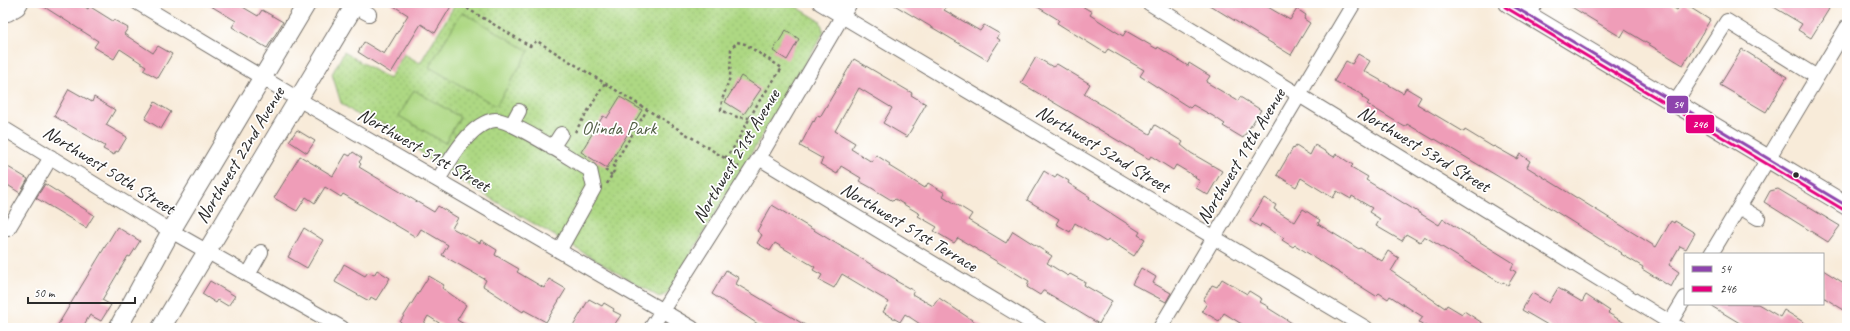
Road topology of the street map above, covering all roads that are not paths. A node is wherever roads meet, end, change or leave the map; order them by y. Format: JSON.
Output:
{"nodes":[{"id":1,"x":21,"y":3,"type":"edge"},
{"id":2,"x":138,"y":3,"type":"edge"},
{"id":3,"x":307,"y":3,"type":"edge"},
{"id":4,"x":820,"y":3,"type":"edge"},
{"id":5,"x":850,"y":3,"type":"edge"},
{"id":6,"x":1149,"y":3,"type":"edge"},
{"id":7,"x":1354,"y":3,"type":"edge"},
{"id":8,"x":1508,"y":3,"type":"edge"},
{"id":9,"x":360,"y":8,"type":"edge"},
{"id":10,"x":1532,"y":9,"type":"edge"},
{"id":11,"x":8,"y":14,"type":"dead end"},
{"id":12,"x":842,"y":16,"type":"junction"},
{"id":13,"x":1847,"y":27,"type":"edge"},
{"id":14,"x":1817,"y":77,"type":"junction"},
{"id":15,"x":262,"y":78,"type":"junction"},
{"id":16,"x":1299,"y":95,"type":"junction"},
{"id":17,"x":298,"y":99,"type":"junction"},
{"id":18,"x":1675,"y":103,"type":"junction"},
{"id":19,"x":519,"y":111,"type":"dead end"},
{"id":20,"x":512,"y":124,"type":"junction"},
{"id":21,"x":3,"y":128,"type":"edge"},
{"id":22,"x":567,"y":134,"type":"road end"},
{"id":23,"x":552,"y":148,"type":"junction"},
{"id":24,"x":51,"y":157,"type":"junction"},
{"id":25,"x":759,"y":158,"type":"junction"},
{"id":26,"x":1769,"y":159,"type":"junction"},
{"id":27,"x":438,"y":180,"type":"junction"},
{"id":28,"x":1847,"y":206,"type":"edge"},
{"id":29,"x":1740,"y":207,"type":"junction"},
{"id":30,"x":1758,"y":218,"type":"dead end"},
{"id":31,"x":8,"y":229,"type":"dead end"},
{"id":32,"x":171,"y":231,"type":"junction"},
{"id":33,"x":1214,"y":237,"type":"junction"},
{"id":34,"x":559,"y":251,"type":"junction"},
{"id":35,"x":207,"y":252,"type":"junction"},
{"id":36,"x":261,"y":252,"type":"dead end"},
{"id":37,"x":1712,"y":253,"type":"edge"},
{"id":38,"x":248,"y":275,"type":"junction"},
{"id":39,"x":1684,"y":300,"type":"edge"},
{"id":40,"x":662,"y":311,"type":"junction"},
{"id":41,"x":1672,"y":326,"type":"edge"},
{"id":42,"x":118,"y":328,"type":"edge"},
{"id":43,"x":161,"y":328,"type":"edge"},
{"id":44,"x":342,"y":328,"type":"edge"},
{"id":45,"x":651,"y":328,"type":"edge"},
{"id":46,"x":692,"y":328,"type":"edge"},
{"id":47,"x":1040,"y":328,"type":"edge"},
{"id":48,"x":1160,"y":328,"type":"edge"},
{"id":49,"x":1366,"y":328,"type":"edge"}],
"edges":[{"from":1,"to":11,"type":"street"},
{"from":2,"to":15,"type":"street","name":"Northwest 51st Street"},
{"from":3,"to":15,"type":"main road","name":"Northwest 22nd Avenue"},
{"from":4,"to":12,"type":"street","name":"Northwest 52nd Street"},
{"from":5,"to":12,"type":"street","name":"Northwest 21st Avenue"},
{"from":6,"to":16,"type":"street","name":"Northwest 53rd Street"},
{"from":7,"to":16,"type":"street","name":"Northwest 19th Avenue"},
{"from":8,"to":10,"type":"main road"},
{"from":9,"to":17,"type":"main road","name":"Northwest 22nd Avenue"},
{"from":10,"to":18,"type":"main road"},
{"from":12,"to":25,"type":"street","name":"Northwest 21st Avenue"},
{"from":12,"to":33,"type":"street","name":"Northwest 52nd Street"},
{"from":13,"to":14,"type":"street"},
{"from":14,"to":18,"type":"street"},
{"from":14,"to":26,"type":"street"},
{"from":15,"to":17,"type":"street","name":"Northwest 51st Street"},
{"from":15,"to":32,"type":"main road","name":"Northwest 22nd Avenue"},
{"from":16,"to":33,"type":"street","name":"Northwest 19th Avenue"},
{"from":16,"to":41,"type":"street","name":"Northwest 53rd Street"},
{"from":17,"to":27,"type":"street","name":"Northwest 51st Street"},
{"from":17,"to":35,"type":"main road","name":"Northwest 22nd Avenue"},
{"from":18,"to":26,"type":"main road"},
{"from":19,"to":20,"type":"street"},
{"from":20,"to":23,"type":"street"},
{"from":20,"to":27,"type":"street"},
{"from":21,"to":24,"type":"street","name":"Northwest 50th Street"},
{"from":22,"to":23,"type":"street"},
{"from":23,"to":34,"type":"street"},
{"from":24,"to":31,"type":"street"},
{"from":24,"to":32,"type":"street","name":"Northwest 50th Street"},
{"from":25,"to":40,"type":"street","name":"Northwest 21st Avenue"},
{"from":25,"to":47,"type":"street","name":"Northwest 51st Terrace"},
{"from":26,"to":28,"type":"main road"},
{"from":26,"to":29,"type":"street"},
{"from":27,"to":34,"type":"street","name":"Northwest 51st Street"},
{"from":29,"to":30,"type":"street"},
{"from":29,"to":37,"type":"street"},
{"from":32,"to":35,"type":"street","name":"Northwest 50th Street"},
{"from":32,"to":42,"type":"main road","name":"Northwest 22nd Avenue"},
{"from":33,"to":48,"type":"street","name":"Northwest 19th Avenue"},
{"from":33,"to":49,"type":"street","name":"Northwest 52nd Street"},
{"from":34,"to":40,"type":"street","name":"Northwest 51st Street"},
{"from":35,"to":38,"type":"street","name":"Northwest 50th Street"},
{"from":35,"to":43,"type":"main road","name":"Northwest 22nd Avenue"},
{"from":36,"to":38,"type":"street"},
{"from":38,"to":44,"type":"street","name":"Northwest 50th Street"},
{"from":39,"to":41,"type":"street"},
{"from":40,"to":45,"type":"street","name":"Northwest 21st Avenue"},
{"from":40,"to":46,"type":"street","name":"Northwest 51st Street"}]}
